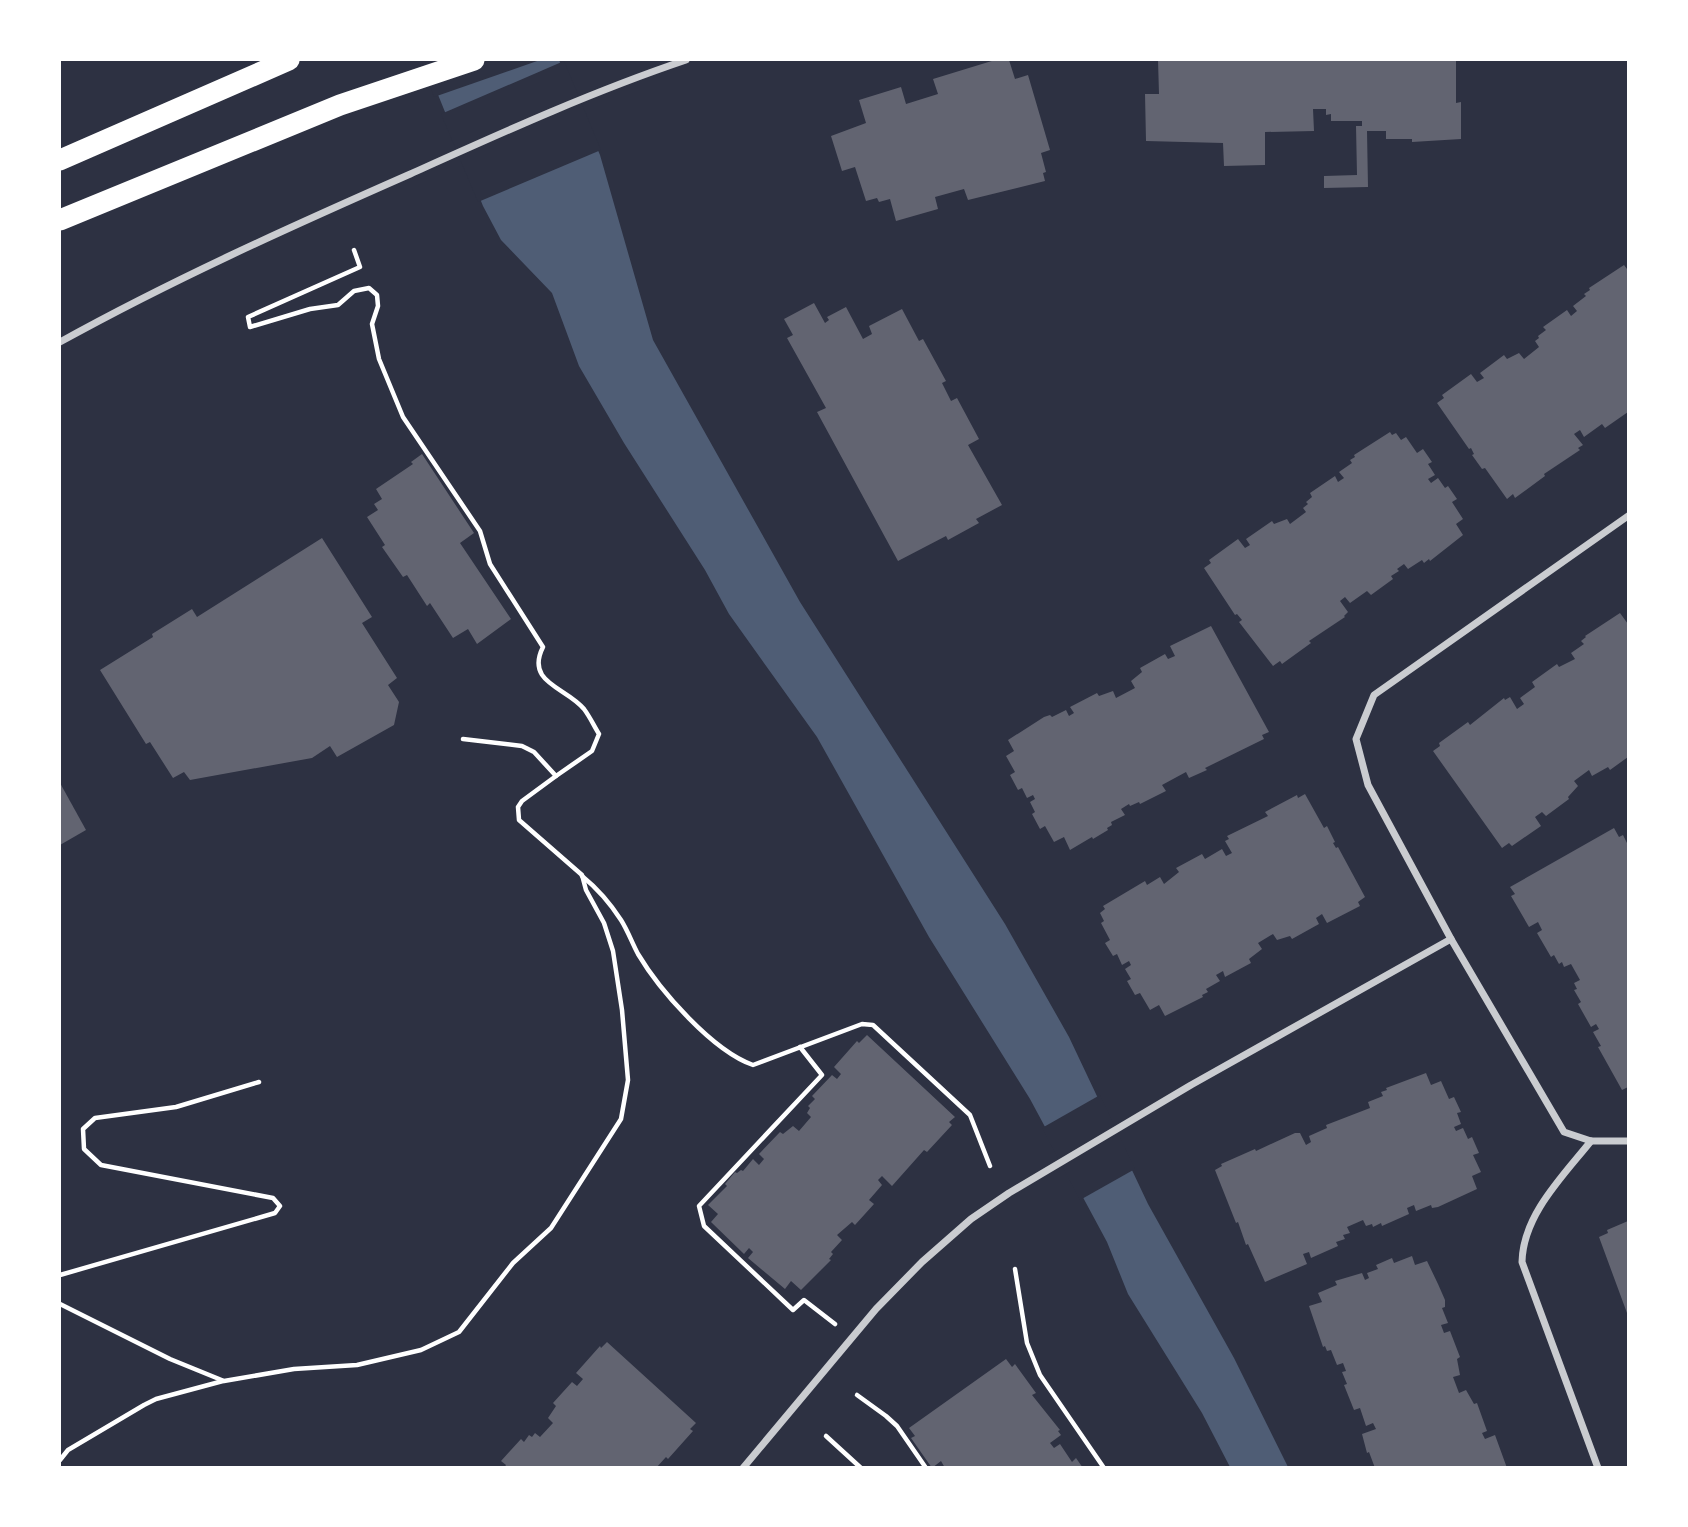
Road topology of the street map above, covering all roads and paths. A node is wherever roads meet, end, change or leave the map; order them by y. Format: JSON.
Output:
{"nodes":[{"id":1,"x":289,"y":60,"type":"edge"},
{"id":2,"x":474,"y":60,"type":"edge"},
{"id":3,"x":686,"y":60,"type":"edge"},
{"id":4,"x":60,"y":160,"type":"edge"},
{"id":5,"x":60,"y":220,"type":"edge"},
{"id":6,"x":354,"y":250,"type":"dead end"},
{"id":7,"x":60,"y":342,"type":"edge"},
{"id":8,"x":1629,"y":516,"type":"edge"},
{"id":9,"x":463,"y":739,"type":"dead end"},
{"id":10,"x":556,"y":776,"type":"junction"},
{"id":11,"x":582,"y":876,"type":"junction"},
{"id":12,"x":1451,"y":939,"type":"junction"},
{"id":13,"x":800,"y":1047,"type":"junction"},
{"id":14,"x":259,"y":1082,"type":"dead end"},
{"id":15,"x":1591,"y":1141,"type":"junction"},
{"id":16,"x":1629,"y":1141,"type":"edge"},
{"id":17,"x":990,"y":1166,"type":"dead end"},
{"id":18,"x":1015,"y":1269,"type":"dead end"},
{"id":19,"x":60,"y":1275,"type":"edge"},
{"id":20,"x":60,"y":1304,"type":"edge"},
{"id":21,"x":851,"y":1338,"type":"junction"},
{"id":22,"x":224,"y":1381,"type":"junction"},
{"id":23,"x":857,"y":1395,"type":"dead end"},
{"id":24,"x":826,"y":1436,"type":"dead end"},
{"id":25,"x":60,"y":1460,"type":"edge"},
{"id":26,"x":743,"y":1468,"type":"edge"},
{"id":27,"x":861,"y":1468,"type":"edge"},
{"id":28,"x":926,"y":1468,"type":"edge"},
{"id":29,"x":1104,"y":1468,"type":"edge"},
{"id":30,"x":1598,"y":1468,"type":"edge"}],
"edges":[{"from":1,"to":4,"type":"highway"},
{"from":2,"to":5,"type":"highway"},
{"from":3,"to":7,"type":"street"},
{"from":6,"to":10,"type":"path"},
{"from":8,"to":12,"type":"street"},
{"from":9,"to":10,"type":"path"},
{"from":10,"to":11,"type":"path"},
{"from":11,"to":13,"type":"path"},
{"from":11,"to":22,"type":"path"},
{"from":12,"to":15,"type":"street"},
{"from":12,"to":21,"type":"street"},
{"from":13,"to":17,"type":"path"},
{"from":13,"to":21,"type":"path"},
{"from":14,"to":19,"type":"path"},
{"from":15,"to":16,"type":"street"},
{"from":15,"to":30,"type":"street"},
{"from":18,"to":29,"type":"path"},
{"from":20,"to":22,"type":"path"},
{"from":21,"to":26,"type":"street"},
{"from":22,"to":25,"type":"path"},
{"from":23,"to":28,"type":"path"},
{"from":24,"to":27,"type":"path"}]}
